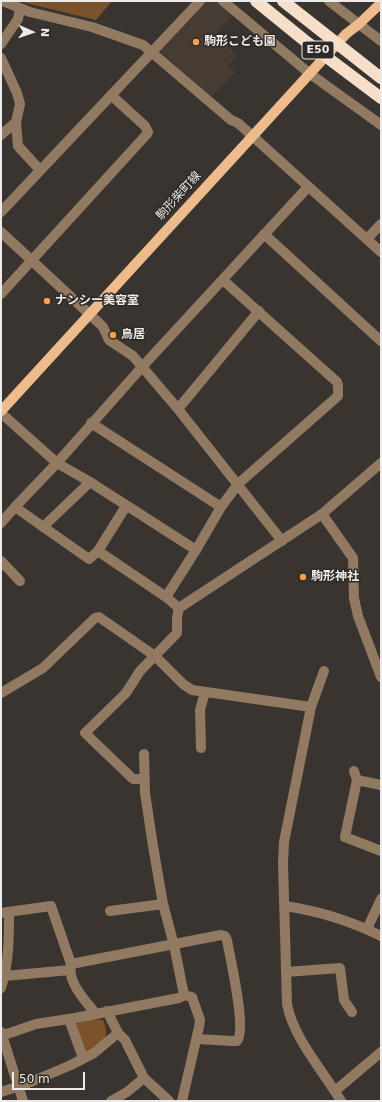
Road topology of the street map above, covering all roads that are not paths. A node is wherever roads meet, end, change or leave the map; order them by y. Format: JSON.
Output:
{"nodes":[{"id":1,"x":3,"y":1,"type":"edge"},
{"id":2,"x":200,"y":1,"type":"edge"},
{"id":3,"x":223,"y":1,"type":"edge"},
{"id":4,"x":256,"y":1,"type":"edge"},
{"id":5,"x":283,"y":1,"type":"edge"},
{"id":6,"x":329,"y":1,"type":"edge"},
{"id":7,"x":381,"y":4,"type":"edge"},
{"id":8,"x":20,"y":8,"type":"junction"},
{"id":9,"x":359,"y":24,"type":"junction"},
{"id":10,"x":381,"y":41,"type":"edge"},
{"id":11,"x":1,"y":44,"type":"edge"},
{"id":12,"x":152,"y":52,"type":"junction"},
{"id":13,"x":1,"y":58,"type":"edge"},
{"id":14,"x":309,"y":73,"type":"junction"},
{"id":15,"x":381,"y":78,"type":"edge"},
{"id":16,"x":111,"y":95,"type":"junction"},
{"id":17,"x":381,"y":98,"type":"edge"},
{"id":18,"x":16,"y":122,"type":"junction"},
{"id":19,"x":381,"y":125,"type":"edge"},
{"id":20,"x":1,"y":135,"type":"edge"},
{"id":21,"x":252,"y":136,"type":"junction"},
{"id":22,"x":40,"y":170,"type":"junction"},
{"id":23,"x":308,"y":187,"type":"junction"},
{"id":24,"x":1,"y":212,"type":"edge"},
{"id":25,"x":381,"y":224,"type":"edge"},
{"id":26,"x":1,"y":232,"type":"edge"},
{"id":27,"x":264,"y":234,"type":"junction"},
{"id":28,"x":367,"y":239,"type":"junction"},
{"id":29,"x":381,"y":252,"type":"edge"},
{"id":30,"x":32,"y":261,"type":"junction"},
{"id":31,"x":223,"y":280,"type":"junction"},
{"id":32,"x":1,"y":294,"type":"edge"},
{"id":33,"x":259,"y":311,"type":"junction"},
{"id":34,"x":90,"y":314,"type":"junction"},
{"id":35,"x":381,"y":341,"type":"edge"},
{"id":36,"x":142,"y":367,"type":"junction"},
{"id":37,"x":178,"y":409,"type":"junction"},
{"id":38,"x":1,"y":412,"type":"edge"},
{"id":39,"x":91,"y":423,"type":"junction"},
{"id":40,"x":57,"y":463,"type":"junction"},
{"id":41,"x":381,"y":463,"type":"edge"},
{"id":42,"x":90,"y":482,"type":"junction"},
{"id":43,"x":238,"y":484,"type":"junction"},
{"id":44,"x":126,"y":506,"type":"junction"},
{"id":45,"x":15,"y":507,"type":"junction"},
{"id":46,"x":221,"y":507,"type":"junction"},
{"id":47,"x":322,"y":514,"type":"junction"},
{"id":48,"x":1,"y":523,"type":"edge"},
{"id":49,"x":43,"y":527,"type":"junction"},
{"id":50,"x":282,"y":541,"type":"junction"},
{"id":51,"x":196,"y":550,"type":"junction"},
{"id":52,"x":98,"y":551,"type":"junction"},
{"id":53,"x":1,"y":561,"type":"edge"},
{"id":54,"x":20,"y":580,"type":"dead end"},
{"id":55,"x":166,"y":597,"type":"junction"},
{"id":56,"x":179,"y":608,"type":"junction"},
{"id":57,"x":155,"y":656,"type":"junction"},
{"id":58,"x":378,"y":661,"type":"edge"},
{"id":59,"x":324,"y":671,"type":"dead end"},
{"id":60,"x":381,"y":677,"type":"edge"},
{"id":61,"x":1,"y":692,"type":"edge"},
{"id":62,"x":205,"y":692,"type":"junction"},
{"id":63,"x":311,"y":707,"type":"junction"},
{"id":64,"x":201,"y":748,"type":"dead end"},
{"id":65,"x":144,"y":754,"type":"dead end"},
{"id":66,"x":144,"y":779,"type":"junction"},
{"id":67,"x":381,"y":785,"type":"edge"},
{"id":68,"x":381,"y":851,"type":"edge"},
{"id":69,"x":381,"y":899,"type":"edge"},
{"id":70,"x":163,"y":904,"type":"junction"},
{"id":71,"x":285,"y":906,"type":"junction"},
{"id":72,"x":110,"y":911,"type":"dead end"},
{"id":73,"x":5,"y":912,"type":"edge"},
{"id":74,"x":367,"y":929,"type":"junction"},
{"id":75,"x":381,"y":936,"type":"edge"},
{"id":76,"x":174,"y":945,"type":"junction"},
{"id":77,"x":71,"y":967,"type":"junction"},
{"id":78,"x":286,"y":972,"type":"junction"},
{"id":79,"x":5,"y":976,"type":"junction"},
{"id":80,"x":1,"y":988,"type":"edge"},
{"id":81,"x":184,"y":995,"type":"junction"},
{"id":82,"x":107,"y":1011,"type":"junction"},
{"id":83,"x":352,"y":1012,"type":"dead end"},
{"id":84,"x":95,"y":1013,"type":"junction"},
{"id":85,"x":69,"y":1019,"type":"junction"},
{"id":86,"x":118,"y":1032,"type":"junction"},
{"id":87,"x":1,"y":1035,"type":"edge"},
{"id":88,"x":198,"y":1039,"type":"junction"},
{"id":89,"x":381,"y":1052,"type":"edge"},
{"id":90,"x":83,"y":1058,"type":"junction"},
{"id":91,"x":144,"y":1078,"type":"junction"},
{"id":92,"x":18,"y":1087,"type":"junction"},
{"id":93,"x":335,"y":1091,"type":"junction"},
{"id":94,"x":1,"y":1092,"type":"edge"},
{"id":95,"x":23,"y":1101,"type":"edge"},
{"id":96,"x":111,"y":1101,"type":"edge"},
{"id":97,"x":168,"y":1101,"type":"edge"},
{"id":98,"x":182,"y":1101,"type":"edge"},
{"id":99,"x":341,"y":1101,"type":"edge"}],
"edges":[{"from":1,"to":8,"type":"street"},
{"from":2,"to":12,"type":"street"},
{"from":3,"to":14,"type":"street"},
{"from":4,"to":17,"type":"highway","number":"E50"},
{"from":5,"to":15,"type":"highway","number":"E50"},
{"from":6,"to":9,"type":"street"},
{"from":7,"to":9,"type":"main road","name":"駒形柴町線"},
{"from":8,"to":11,"type":"street"},
{"from":8,"to":12,"type":"street"},
{"from":9,"to":10,"type":"street"},
{"from":9,"to":14,"type":"main road","name":"駒形柴町線"},
{"from":12,"to":16,"type":"street"},
{"from":12,"to":21,"type":"street"},
{"from":13,"to":18,"type":"street"},
{"from":14,"to":19,"type":"street"},
{"from":14,"to":21,"type":"main road","name":"駒形柴町線"},
{"from":16,"to":22,"type":"street"},
{"from":16,"to":30,"type":"street"},
{"from":18,"to":20,"type":"street"},
{"from":18,"to":22,"type":"street"},
{"from":21,"to":23,"type":"street"},
{"from":21,"to":34,"type":"main road","name":"駒形柴町線"},
{"from":22,"to":24,"type":"street"},
{"from":23,"to":27,"type":"street"},
{"from":23,"to":28,"type":"street"},
{"from":25,"to":28,"type":"street"},
{"from":26,"to":30,"type":"street"},
{"from":27,"to":31,"type":"street"},
{"from":27,"to":35,"type":"street"},
{"from":28,"to":29,"type":"street"},
{"from":30,"to":32,"type":"street"},
{"from":30,"to":34,"type":"street"},
{"from":31,"to":33,"type":"street"},
{"from":31,"to":36,"type":"street"},
{"from":33,"to":37,"type":"street"},
{"from":33,"to":43,"type":"street"},
{"from":34,"to":36,"type":"street"},
{"from":34,"to":38,"type":"main road","name":"駒形柴町線"},
{"from":36,"to":37,"type":"street"},
{"from":36,"to":39,"type":"street"},
{"from":37,"to":43,"type":"street"},
{"from":38,"to":40,"type":"street"},
{"from":39,"to":40,"type":"street"},
{"from":39,"to":46,"type":"street"},
{"from":40,"to":42,"type":"street"},
{"from":40,"to":45,"type":"street"},
{"from":41,"to":47,"type":"street"},
{"from":42,"to":44,"type":"street"},
{"from":42,"to":49,"type":"street"},
{"from":43,"to":46,"type":"street"},
{"from":43,"to":50,"type":"street"},
{"from":44,"to":51,"type":"street"},
{"from":44,"to":52,"type":"street"},
{"from":45,"to":48,"type":"street"},
{"from":45,"to":49,"type":"street"},
{"from":46,"to":51,"type":"street"},
{"from":47,"to":50,"type":"street"},
{"from":47,"to":58,"type":"street"},
{"from":49,"to":52,"type":"street"},
{"from":50,"to":56,"type":"street"},
{"from":51,"to":55,"type":"street"},
{"from":52,"to":55,"type":"street"},
{"from":53,"to":54,"type":"street"},
{"from":55,"to":56,"type":"street"},
{"from":56,"to":57,"type":"street"},
{"from":57,"to":61,"type":"street"},
{"from":57,"to":62,"type":"street"},
{"from":57,"to":66,"type":"street"},
{"from":58,"to":60,"type":"street"},
{"from":59,"to":63,"type":"street"},
{"from":62,"to":63,"type":"street"},
{"from":62,"to":64,"type":"street"},
{"from":63,"to":71,"type":"street"},
{"from":65,"to":66,"type":"street"},
{"from":66,"to":70,"type":"street"},
{"from":67,"to":68,"type":"street"},
{"from":69,"to":74,"type":"street"},
{"from":70,"to":72,"type":"street"},
{"from":70,"to":76,"type":"street"},
{"from":71,"to":74,"type":"street"},
{"from":71,"to":78,"type":"street"},
{"from":73,"to":77,"type":"street"},
{"from":73,"to":79,"type":"street"},
{"from":74,"to":75,"type":"street"},
{"from":76,"to":77,"type":"street"},
{"from":76,"to":81,"type":"street"},
{"from":76,"to":88,"type":"street"},
{"from":77,"to":79,"type":"street"},
{"from":77,"to":84,"type":"street"},
{"from":78,"to":83,"type":"street"},
{"from":78,"to":93,"type":"street"},
{"from":79,"to":80,"type":"street"},
{"from":81,"to":82,"type":"street"},
{"from":81,"to":88,"type":"street"},
{"from":82,"to":84,"type":"street"},
{"from":82,"to":86,"type":"street"},
{"from":84,"to":85,"type":"street"},
{"from":85,"to":87,"type":"street"},
{"from":85,"to":90,"type":"street"},
{"from":86,"to":90,"type":"street"},
{"from":86,"to":91,"type":"street"},
{"from":87,"to":92,"type":"street"},
{"from":88,"to":98,"type":"street"},
{"from":89,"to":93,"type":"street"},
{"from":90,"to":92,"type":"street"},
{"from":91,"to":96,"type":"street"},
{"from":91,"to":97,"type":"street"},
{"from":92,"to":94,"type":"street"},
{"from":92,"to":95,"type":"street"},
{"from":93,"to":99,"type":"street"}]}
